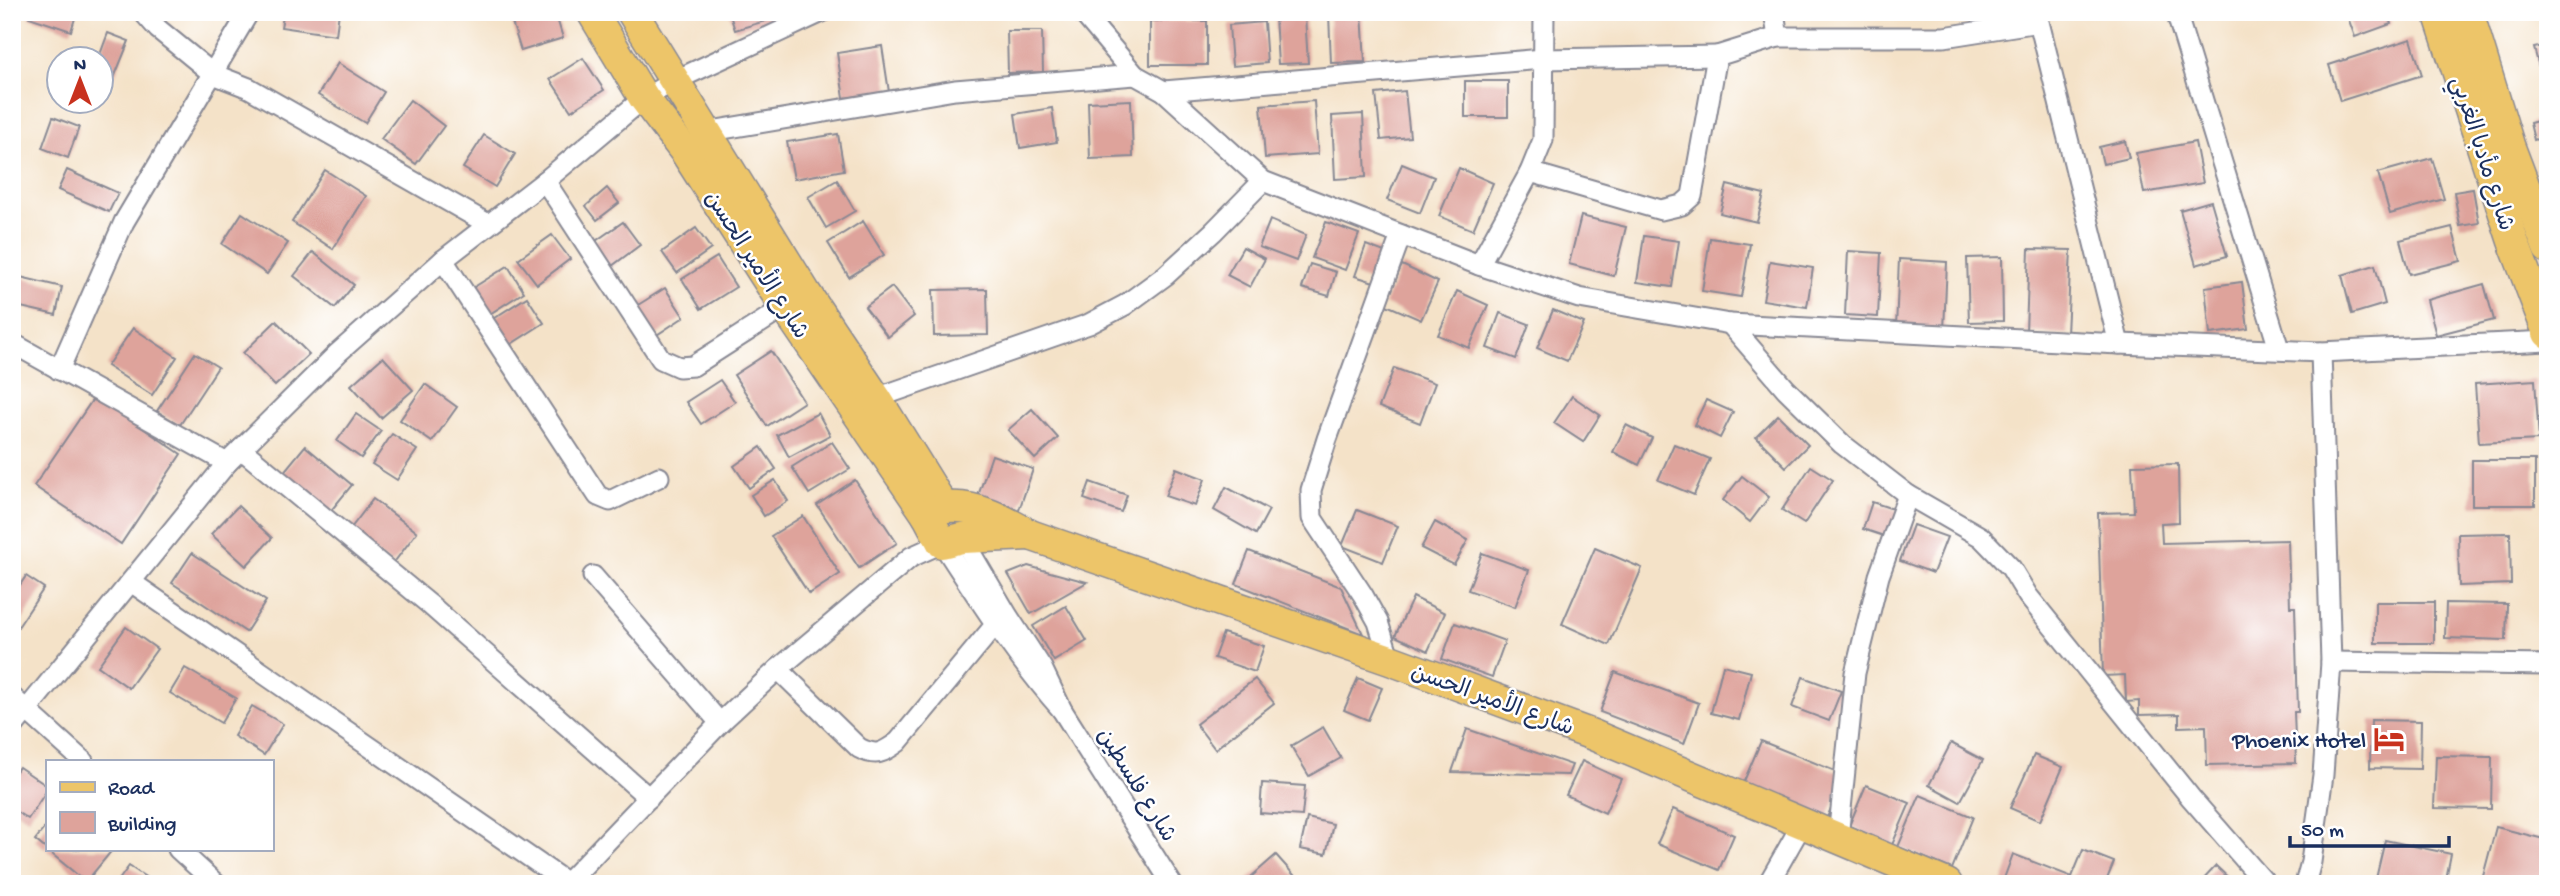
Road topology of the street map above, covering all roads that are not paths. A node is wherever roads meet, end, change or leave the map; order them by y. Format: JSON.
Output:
{"nodes":[{"id":1,"x":143,"y":12,"type":"edge"},
{"id":2,"x":249,"y":12,"type":"edge"},
{"id":3,"x":592,"y":12,"type":"edge"},
{"id":4,"x":632,"y":12,"type":"edge"},
{"id":5,"x":822,"y":12,"type":"edge"},
{"id":6,"x":1082,"y":12,"type":"edge"},
{"id":7,"x":1544,"y":12,"type":"edge"},
{"id":8,"x":1774,"y":12,"type":"edge"},
{"id":9,"x":2176,"y":12,"type":"edge"},
{"id":10,"x":2438,"y":12,"type":"edge"},
{"id":11,"x":2472,"y":13,"type":"edge"},
{"id":12,"x":2038,"y":17,"type":"edge"},
{"id":13,"x":1778,"y":37,"type":"junction"},
{"id":14,"x":1717,"y":56,"type":"junction"},
{"id":15,"x":1543,"y":59,"type":"junction"},
{"id":16,"x":213,"y":74,"type":"junction"},
{"id":17,"x":1135,"y":75,"type":"junction"},
{"id":18,"x":676,"y":80,"type":"junction"},
{"id":19,"x":1164,"y":91,"type":"junction"},
{"id":20,"x":644,"y":98,"type":"junction"},
{"id":21,"x":705,"y":132,"type":"junction"},
{"id":22,"x":1530,"y":172,"type":"junction"},
{"id":23,"x":545,"y":181,"type":"junction"},
{"id":24,"x":1263,"y":181,"type":"junction"},
{"id":25,"x":488,"y":224,"type":"junction"},
{"id":26,"x":1401,"y":234,"type":"junction"},
{"id":27,"x":2548,"y":248,"type":"edge"},
{"id":28,"x":443,"y":260,"type":"junction"},
{"id":29,"x":1479,"y":265,"type":"junction"},
{"id":30,"x":785,"y":307,"type":"junction"},
{"id":31,"x":1730,"y":324,"type":"junction"},
{"id":32,"x":2548,"y":333,"type":"edge"},
{"id":33,"x":2548,"y":341,"type":"edge"},
{"id":34,"x":12,"y":343,"type":"edge"},
{"id":35,"x":2119,"y":344,"type":"junction"},
{"id":36,"x":2279,"y":349,"type":"junction"},
{"id":37,"x":2321,"y":352,"type":"junction"},
{"id":38,"x":59,"y":370,"type":"junction"},
{"id":39,"x":876,"y":398,"type":"junction"},
{"id":40,"x":234,"y":456,"type":"junction"},
{"id":41,"x":659,"y":477,"type":"dead end"},
{"id":42,"x":1909,"y":495,"type":"junction"},
{"id":43,"x":935,"y":511,"type":"junction"},
{"id":44,"x":1030,"y":535,"type":"junction"},
{"id":45,"x":952,"y":540,"type":"junction"},
{"id":46,"x":911,"y":557,"type":"junction"},
{"id":47,"x":593,"y":576,"type":"dead end"},
{"id":48,"x":131,"y":582,"type":"junction"},
{"id":49,"x":995,"y":625,"type":"junction"},
{"id":50,"x":1390,"y":660,"type":"junction"},
{"id":51,"x":2331,"y":662,"type":"junction"},
{"id":52,"x":2548,"y":665,"type":"edge"},
{"id":53,"x":778,"y":670,"type":"junction"},
{"id":54,"x":19,"y":703,"type":"edge"},
{"id":55,"x":1062,"y":710,"type":"junction"},
{"id":56,"x":720,"y":723,"type":"junction"},
{"id":57,"x":12,"y":728,"type":"edge"},
{"id":58,"x":82,"y":760,"type":"edge"},
{"id":59,"x":649,"y":798,"type":"junction"},
{"id":60,"x":1802,"y":824,"type":"junction"},
{"id":61,"x":1838,"y":838,"type":"junction"},
{"id":62,"x":179,"y":850,"type":"edge"},
{"id":63,"x":205,"y":880,"type":"edge"},
{"id":64,"x":566,"y":883,"type":"edge"},
{"id":65,"x":1172,"y":884,"type":"edge"},
{"id":66,"x":1768,"y":884,"type":"edge"},
{"id":67,"x":1947,"y":884,"type":"edge"},
{"id":68,"x":2266,"y":884,"type":"edge"},
{"id":69,"x":2305,"y":884,"type":"edge"}],
"edges":[{"from":1,"to":16,"type":"street"},
{"from":2,"to":16,"type":"street"},
{"from":3,"to":20,"type":"main road","name":"شارع الأمير الحسن"},
{"from":4,"to":18,"type":"main road","name":"شارع الأمير الحسن"},
{"from":5,"to":18,"type":"street"},
{"from":6,"to":17,"type":"street"},
{"from":7,"to":15,"type":"street"},
{"from":8,"to":13,"type":"street"},
{"from":9,"to":36,"type":"street"},
{"from":10,"to":32,"type":"main road","name":"شارع مأدبا الغربي"},
{"from":11,"to":27,"type":"main road","name":"شارع مأدبا الغربي"},
{"from":12,"to":13,"type":"street"},
{"from":12,"to":35,"type":"street"},
{"from":13,"to":14,"type":"street"},
{"from":14,"to":15,"type":"street"},
{"from":14,"to":22,"type":"street"},
{"from":15,"to":19,"type":"street"},
{"from":15,"to":22,"type":"street"},
{"from":16,"to":25,"type":"street"},
{"from":16,"to":38,"type":"street"},
{"from":17,"to":19,"type":"street"},
{"from":17,"to":21,"type":"street"},
{"from":18,"to":20,"type":"street"},
{"from":18,"to":21,"type":"main road","name":"شارع الأمير الحسن"},
{"from":19,"to":24,"type":"street"},
{"from":20,"to":23,"type":"street"},
{"from":20,"to":30,"type":"main road","name":"شارع الأمير الحسن"},
{"from":21,"to":39,"type":"main road","name":"شارع الأمير الحسن"},
{"from":22,"to":29,"type":"street"},
{"from":23,"to":25,"type":"street"},
{"from":23,"to":30,"type":"street"},
{"from":24,"to":26,"type":"street"},
{"from":24,"to":39,"type":"street"},
{"from":25,"to":28,"type":"street"},
{"from":26,"to":29,"type":"street"},
{"from":26,"to":50,"type":"street"},
{"from":28,"to":40,"type":"street"},
{"from":28,"to":41,"type":"street"},
{"from":29,"to":31,"type":"street"},
{"from":30,"to":43,"type":"main road","name":"شارع الأمير الحسن"},
{"from":31,"to":35,"type":"street"},
{"from":31,"to":42,"type":"street"},
{"from":33,"to":37,"type":"street"},
{"from":34,"to":38,"type":"street"},
{"from":35,"to":36,"type":"street"},
{"from":36,"to":37,"type":"street"},
{"from":37,"to":51,"type":"street"},
{"from":38,"to":40,"type":"street"},
{"from":39,"to":43,"type":"main road","name":"شارع الأمير الحسن"},
{"from":40,"to":48,"type":"street"},
{"from":40,"to":59,"type":"street"},
{"from":42,"to":61,"type":"street"},
{"from":42,"to":68,"type":"street"},
{"from":43,"to":44,"type":"main road","name":"شارع الأمير الحسن"},
{"from":43,"to":45,"type":"main road","name":"شارع الأمير الحسن"},
{"from":43,"to":46,"type":"street"},
{"from":44,"to":45,"type":"main road","name":"شارع الأمير الحسن"},
{"from":44,"to":50,"type":"main road","name":"شارع الأمير الحسن"},
{"from":45,"to":46,"type":"street"},
{"from":45,"to":49,"type":"street","name":"شارع فلسطين"},
{"from":45,"to":55,"type":"street","name":"شارع فلسطين"},
{"from":46,"to":53,"type":"street"},
{"from":47,"to":56,"type":"street"},
{"from":48,"to":54,"type":"street"},
{"from":48,"to":64,"type":"street"},
{"from":49,"to":53,"type":"street"},
{"from":49,"to":55,"type":"street","name":"شارع فلسطين"},
{"from":50,"to":60,"type":"main road","name":"شارع الأمير الحسن"},
{"from":51,"to":52,"type":"street"},
{"from":51,"to":69,"type":"street"},
{"from":53,"to":56,"type":"street"},
{"from":54,"to":57,"type":"street"},
{"from":54,"to":58,"type":"street"},
{"from":55,"to":65,"type":"street","name":"شارع فلسطين"},
{"from":56,"to":59,"type":"street"},
{"from":59,"to":64,"type":"street"},
{"from":60,"to":61,"type":"main road","name":"شارع الأمير الحسن"},
{"from":60,"to":66,"type":"street"},
{"from":61,"to":67,"type":"main road","name":"شارع الأمير الحسن"},
{"from":62,"to":63,"type":"street"}]}
